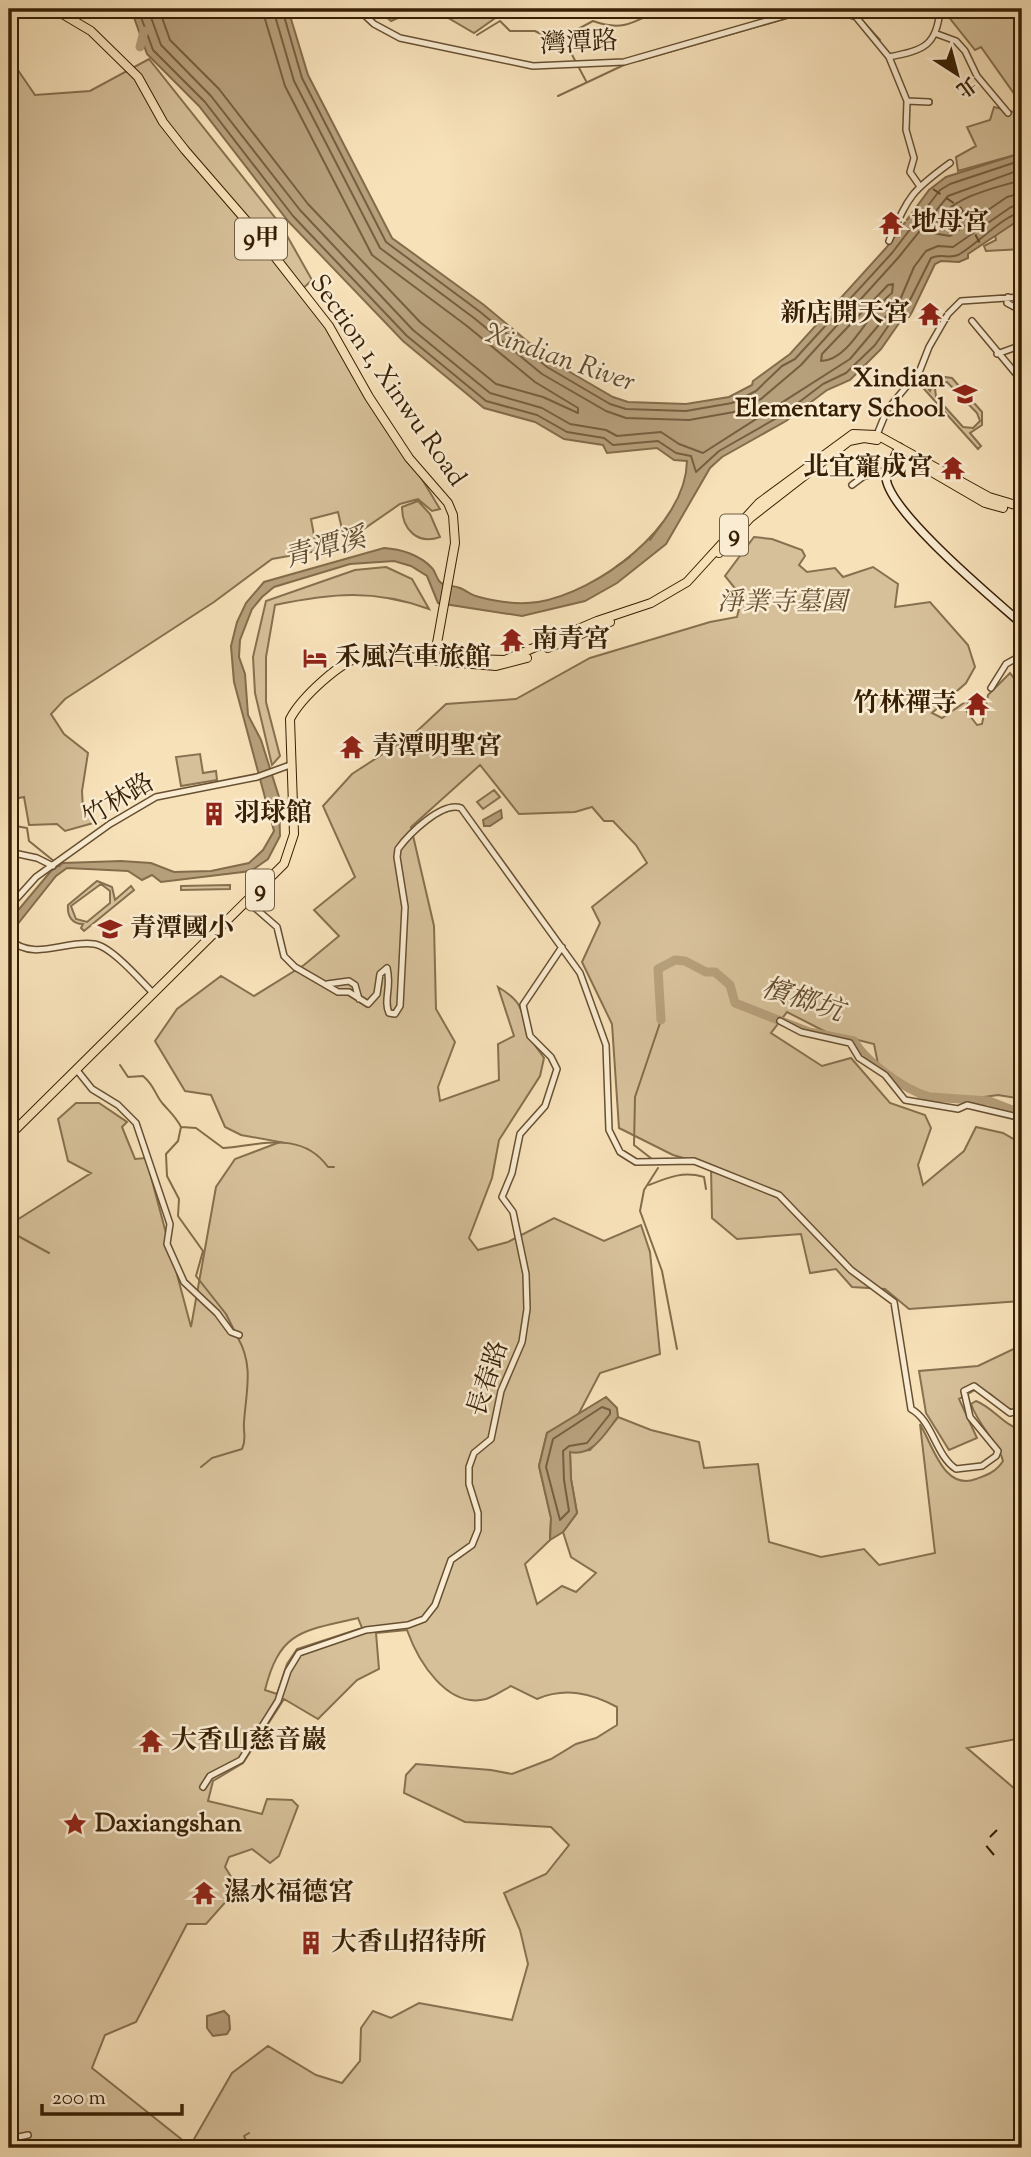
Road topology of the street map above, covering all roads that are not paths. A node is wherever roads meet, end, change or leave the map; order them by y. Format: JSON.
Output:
{"nodes":[{"id":1,"x":54,"y":9,"type":"edge"},
{"id":2,"x":358,"y":9,"type":"edge"},
{"id":3,"x":808,"y":9,"type":"edge"},
{"id":4,"x":833,"y":9,"type":"edge"},
{"id":5,"x":877,"y":9,"type":"edge"},
{"id":6,"x":940,"y":9,"type":"edge"},
{"id":7,"x":856,"y":17,"type":"junction"},
{"id":8,"x":937,"y":34,"type":"junction"},
{"id":9,"x":889,"y":57,"type":"junction"},
{"id":10,"x":907,"y":101,"type":"junction"},
{"id":11,"x":929,"y":103,"type":"dead end"},
{"id":12,"x":1008,"y":113,"type":"dead end"},
{"id":13,"x":950,"y":163,"type":"dead end"},
{"id":14,"x":919,"y":185,"type":"junction"},
{"id":15,"x":889,"y":241,"type":"dead end"},
{"id":16,"x":1008,"y":297,"type":"junction"},
{"id":17,"x":1022,"y":297,"type":"edge"},
{"id":18,"x":1022,"y":311,"type":"edge"},
{"id":19,"x":972,"y":321,"type":"dead end"},
{"id":20,"x":1022,"y":345,"type":"edge"},
{"id":21,"x":998,"y":355,"type":"junction"},
{"id":22,"x":1022,"y":381,"type":"edge"},
{"id":23,"x":876,"y":437,"type":"junction"},
{"id":24,"x":898,"y":449,"type":"junction"},
{"id":25,"x":888,"y":470,"type":"junction"},
{"id":26,"x":852,"y":485,"type":"dead end"},
{"id":27,"x":1022,"y":509,"type":"edge"},
{"id":28,"x":1022,"y":624,"type":"edge"},
{"id":29,"x":1022,"y":655,"type":"edge"},
{"id":30,"x":434,"y":660,"type":"junction"},
{"id":31,"x":991,"y":688,"type":"dead end"},
{"id":32,"x":290,"y":765,"type":"junction"},
{"id":33,"x":9,"y":852,"type":"edge"},
{"id":34,"x":53,"y":866,"type":"junction"},
{"id":35,"x":247,"y":901,"type":"junction"},
{"id":36,"x":9,"y":906,"type":"edge"},
{"id":37,"x":9,"y":940,"type":"edge"},
{"id":38,"x":562,"y":947,"type":"junction"},
{"id":39,"x":327,"y":984,"type":"junction"},
{"id":40,"x":153,"y":993,"type":"junction"},
{"id":41,"x":359,"y":999,"type":"junction"},
{"id":42,"x":780,"y":1021,"type":"dead end"},
{"id":43,"x":76,"y":1069,"type":"junction"},
{"id":44,"x":1022,"y":1118,"type":"edge"},
{"id":45,"x":9,"y":1136,"type":"edge"},
{"id":46,"x":239,"y":1335,"type":"dead end"},
{"id":47,"x":1022,"y":1410,"type":"edge"},
{"id":48,"x":203,"y":1787,"type":"dead end"},
{"id":49,"x":28,"y":2135,"type":"dead end"},
{"id":50,"x":9,"y":2138,"type":"edge"}],
"edges":[{"from":1,"to":30,"type":"main road","name":"Section 1, Xinwu Road","number":"9甲"},
{"from":2,"to":3,"type":"street","name":"灣潭路"},
{"from":4,"to":7,"type":"street"},
{"from":5,"to":7,"type":"street"},
{"from":6,"to":8,"type":"street"},
{"from":7,"to":9,"type":"street"},
{"from":8,"to":9,"type":"street"},
{"from":8,"to":12,"type":"street"},
{"from":9,"to":10,"type":"street"},
{"from":10,"to":11,"type":"street"},
{"from":10,"to":14,"type":"street"},
{"from":13,"to":14,"type":"street"},
{"from":14,"to":15,"type":"street"},
{"from":16,"to":17,"type":"street"},
{"from":16,"to":18,"type":"street"},
{"from":16,"to":23,"type":"street"},
{"from":19,"to":21,"type":"street"},
{"from":20,"to":21,"type":"street"},
{"from":21,"to":22,"type":"street"},
{"from":23,"to":24,"type":"main road"},
{"from":23,"to":30,"type":"main road","number":"9"},
{"from":24,"to":25,"type":"street"},
{"from":24,"to":27,"type":"main road"},
{"from":25,"to":26,"type":"street"},
{"from":25,"to":28,"type":"street"},
{"from":29,"to":31,"type":"street"},
{"from":30,"to":32,"type":"main road","number":"9"},
{"from":32,"to":34,"type":"street","name":"竹林路"},
{"from":32,"to":35,"type":"main road","number":"9"},
{"from":33,"to":34,"type":"street"},
{"from":34,"to":36,"type":"street","name":"竹林路"},
{"from":35,"to":39,"type":"street"},
{"from":35,"to":40,"type":"main road","number":"9"},
{"from":37,"to":40,"type":"street"},
{"from":38,"to":41,"type":"street"},
{"from":38,"to":47,"type":"street"},
{"from":38,"to":48,"type":"street","name":"長春路"},
{"from":39,"to":41,"type":"street"},
{"from":39,"to":41,"type":"street"},
{"from":40,"to":43,"type":"main road","number":"9"},
{"from":42,"to":44,"type":"street"},
{"from":43,"to":45,"type":"main road","number":"9"},
{"from":43,"to":46,"type":"street"},
{"from":49,"to":50,"type":"street"}]}
